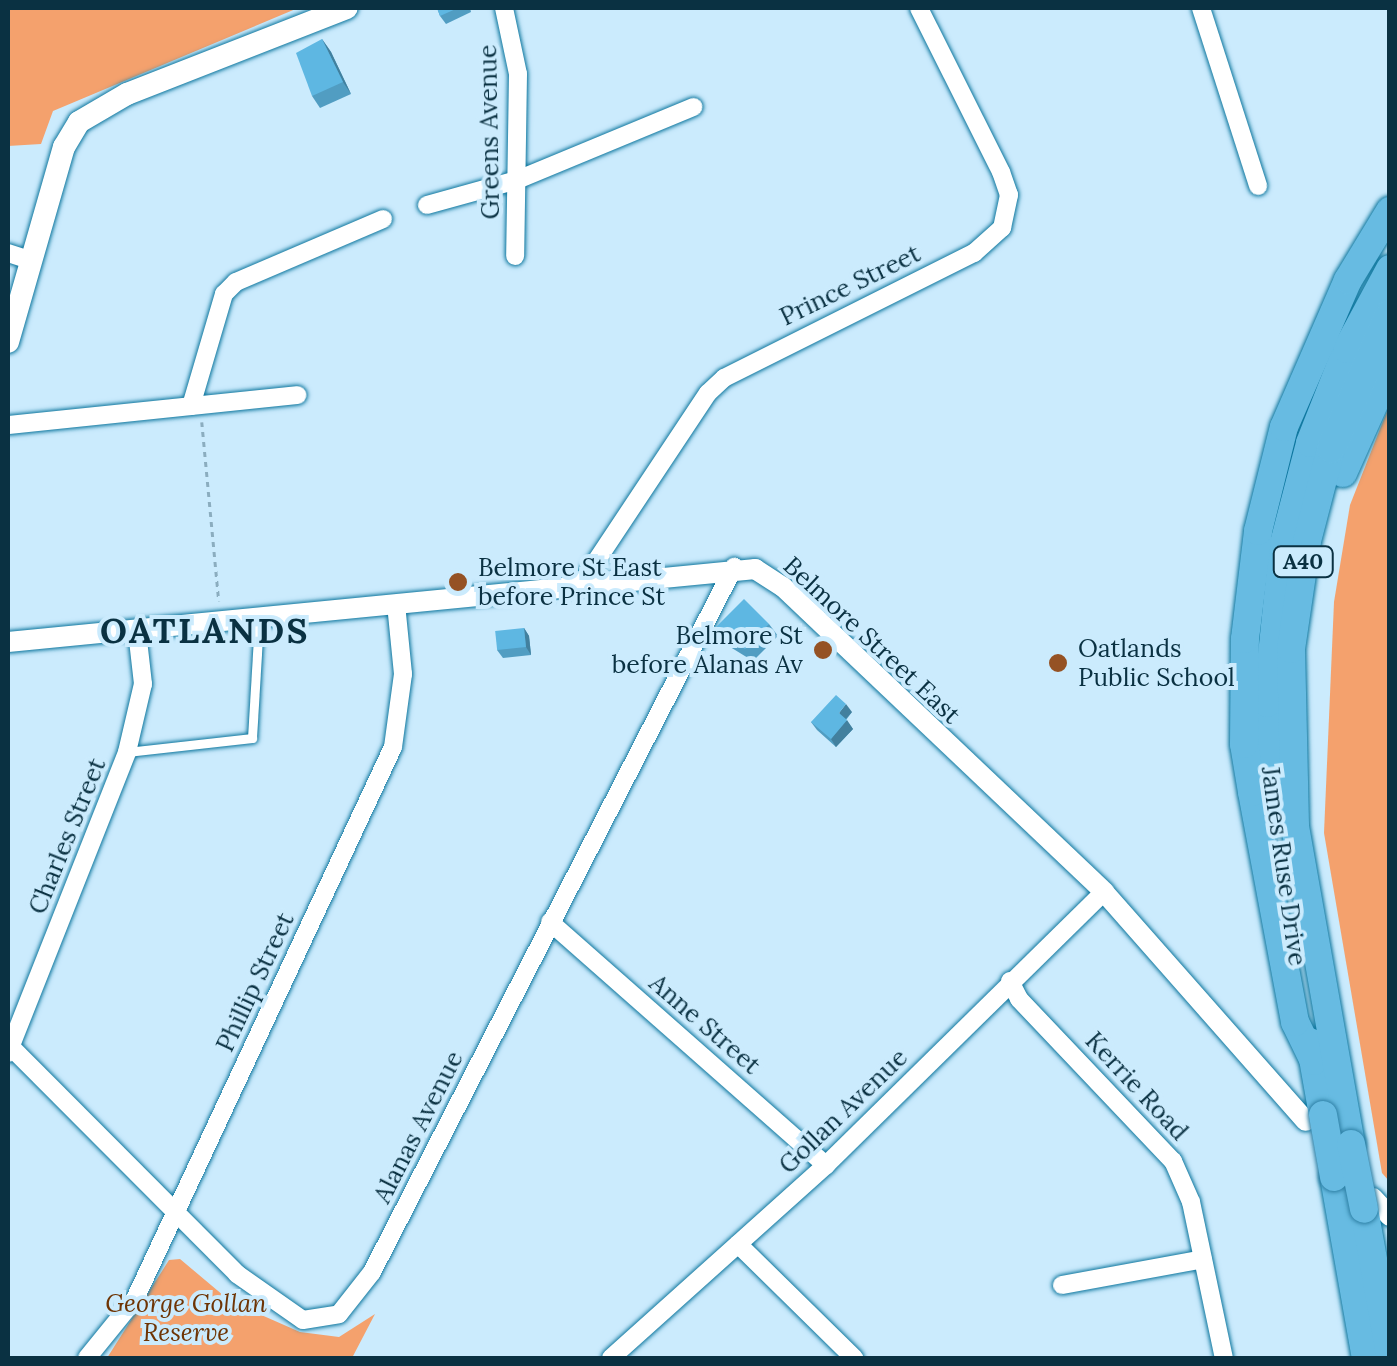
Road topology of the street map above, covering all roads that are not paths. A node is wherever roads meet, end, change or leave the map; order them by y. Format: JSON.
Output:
{"nodes":[{"id":1,"x":347,"y":8,"type":"edge"},
{"id":2,"x":504,"y":8,"type":"edge"},
{"id":3,"x":919,"y":8,"type":"edge"},
{"id":4,"x":1201,"y":8,"type":"edge"},
{"id":5,"x":693,"y":107,"type":"dead end"},
{"id":6,"x":517,"y":180,"type":"junction"},
{"id":7,"x":1258,"y":186,"type":"dead end"},
{"id":8,"x":427,"y":205,"type":"dead end"},
{"id":9,"x":1390,"y":211,"type":"edge"},
{"id":10,"x":383,"y":219,"type":"dead end"},
{"id":11,"x":8,"y":253,"type":"edge"},
{"id":12,"x":515,"y":256,"type":"dead end"},
{"id":13,"x":32,"y":261,"type":"junction"},
{"id":14,"x":1390,"y":269,"type":"edge"},
{"id":15,"x":1390,"y":313,"type":"edge"},
{"id":16,"x":8,"y":342,"type":"edge"},
{"id":17,"x":1390,"y":368,"type":"edge"},
{"id":18,"x":296,"y":395,"type":"dead end"},
{"id":19,"x":196,"y":413,"type":"junction"},
{"id":20,"x":8,"y":425,"type":"edge"},
{"id":21,"x":734,"y":567,"type":"junction"},
{"id":22,"x":582,"y":584,"type":"junction"},
{"id":23,"x":396,"y":604,"type":"junction"},
{"id":24,"x":258,"y":619,"type":"junction"},
{"id":25,"x":138,"y":631,"type":"junction"},
{"id":26,"x":8,"y":642,"type":"edge"},
{"id":27,"x":128,"y":752,"type":"junction"},
{"id":28,"x":1295,"y":825,"type":"junction"},
{"id":29,"x":1104,"y":892,"type":"junction"},
{"id":30,"x":550,"y":922,"type":"junction"},
{"id":31,"x":1010,"y":981,"type":"junction"},
{"id":32,"x":9,"y":1050,"type":"edge"},
{"id":33,"x":1314,"y":1061,"type":"junction"},
{"id":34,"x":1314,"y":1118,"type":"junction"},
{"id":35,"x":826,"y":1164,"type":"junction"},
{"id":36,"x":1375,"y":1208,"type":"edge"},
{"id":37,"x":175,"y":1212,"type":"junction"},
{"id":38,"x":738,"y":1244,"type":"junction"},
{"id":39,"x":1203,"y":1258,"type":"junction"},
{"id":40,"x":1062,"y":1285,"type":"dead end"},
{"id":41,"x":1390,"y":1354,"type":"edge"},
{"id":42,"x":88,"y":1358,"type":"edge"},
{"id":43,"x":611,"y":1358,"type":"edge"},
{"id":44,"x":854,"y":1358,"type":"edge"},
{"id":45,"x":1224,"y":1358,"type":"edge"},
{"id":46,"x":1366,"y":1358,"type":"edge"}],
"edges":[{"from":1,"to":13,"type":"main road"},
{"from":2,"to":6,"type":"street","name":"Greens Avenue"},
{"from":3,"to":22,"type":"street","name":"Prince Street"},
{"from":4,"to":7,"type":"street"},
{"from":5,"to":6,"type":"street"},
{"from":6,"to":8,"type":"street"},
{"from":6,"to":12,"type":"street","name":"Greens Avenue"},
{"from":9,"to":33,"type":"highway"},
{"from":10,"to":19,"type":"street"},
{"from":11,"to":13,"type":"street"},
{"from":13,"to":16,"type":"main road"},
{"from":14,"to":33,"type":"highway","name":"James Ruse Drive","number":"A40"},
{"from":15,"to":28,"type":"highway","name":"James Ruse Drive","number":"A40"},
{"from":17,"to":28,"type":"highway"},
{"from":18,"to":19,"type":"street"},
{"from":19,"to":20,"type":"street"},
{"from":21,"to":22,"type":"street","name":"Belmore Street East"},
{"from":21,"to":29,"type":"street","name":"Belmore Street East"},
{"from":21,"to":30,"type":"street","name":"Alanas Avenue"},
{"from":22,"to":23,"type":"street","name":"Belmore Street East"},
{"from":23,"to":24,"type":"street","name":"Belmore Street East"},
{"from":23,"to":37,"type":"street","name":"Phillip Street"},
{"from":24,"to":25,"type":"street","name":"Belmore Street East"},
{"from":24,"to":27,"type":"lane"},
{"from":25,"to":26,"type":"street","name":"Belmore Street East"},
{"from":25,"to":27,"type":"street","name":"Charles Street"},
{"from":27,"to":32,"type":"street","name":"Charles Street"},
{"from":28,"to":36,"type":"highway","name":"James Ruse Drive","number":"A40","bridge":true},
{"from":29,"to":31,"type":"street","name":"Gollan Avenue"},
{"from":29,"to":34,"type":"street","name":"Belmore Street East"},
{"from":30,"to":35,"type":"street","name":"Anne Street"},
{"from":30,"to":37,"type":"street","name":"Alanas Avenue"},
{"from":31,"to":35,"type":"street","name":"Gollan Avenue"},
{"from":31,"to":39,"type":"street","name":"Kerrie Road"},
{"from":32,"to":37,"type":"street","name":"Alanas Avenue"},
{"from":33,"to":34,"type":"highway","name":"James Ruse Drive","number":"A40"},
{"from":34,"to":46,"type":"highway","name":"James Ruse Drive","number":"A40","bridge":true},
{"from":35,"to":38,"type":"street","name":"Gollan Avenue"},
{"from":36,"to":41,"type":"highway","name":"James Ruse Drive","number":"A40"},
{"from":37,"to":42,"type":"street","name":"Phillip Street"},
{"from":38,"to":43,"type":"street","name":"Gollan Avenue"},
{"from":38,"to":44,"type":"street"},
{"from":39,"to":40,"type":"street"},
{"from":39,"to":45,"type":"street","name":"Kerrie Road"}]}
